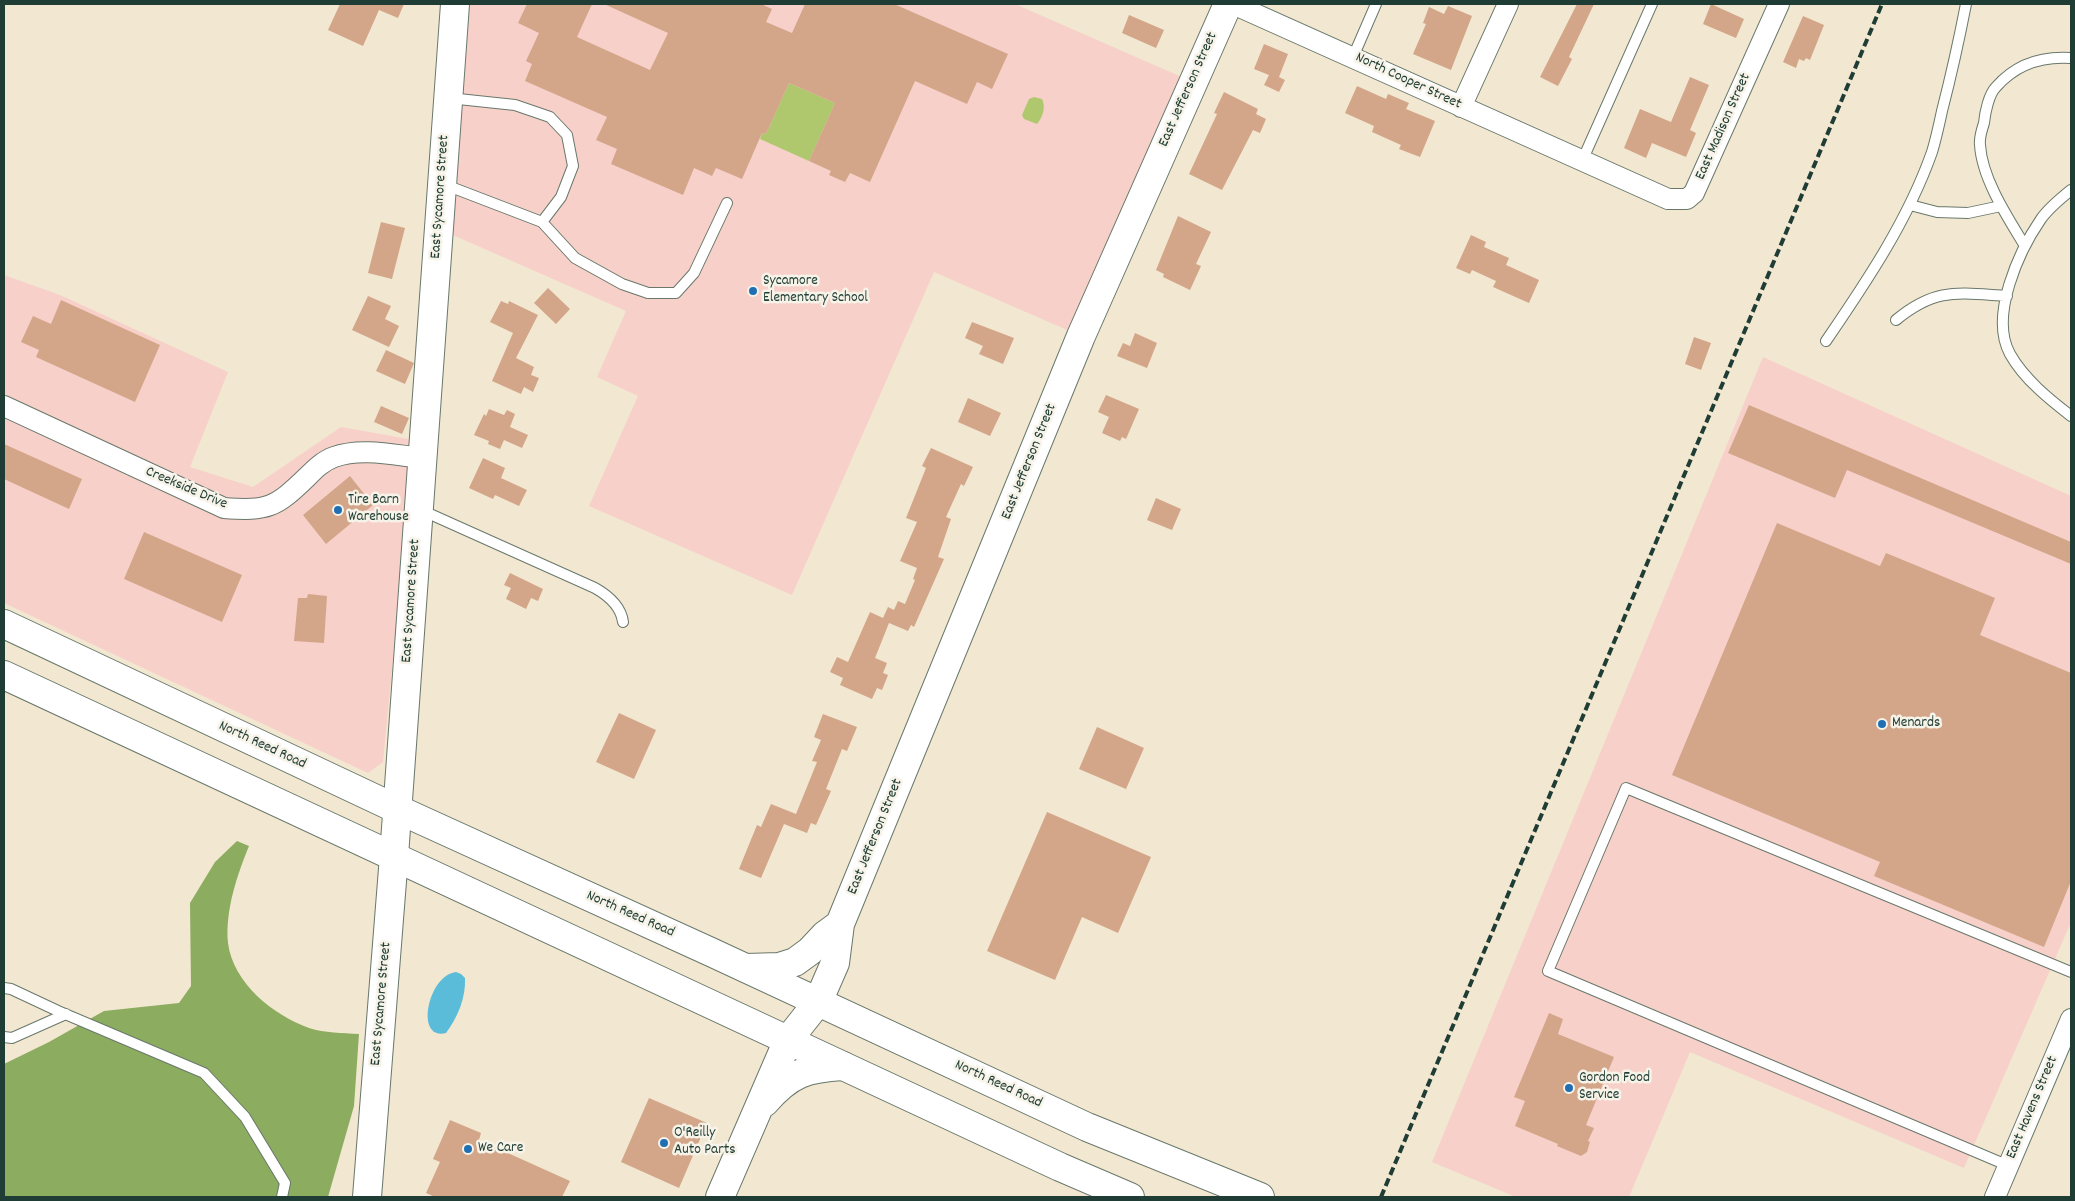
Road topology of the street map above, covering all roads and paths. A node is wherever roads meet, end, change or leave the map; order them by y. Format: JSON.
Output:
{"nodes":[{"id":1,"x":456,"y":4,"type":"edge"},
{"id":2,"x":1228,"y":4,"type":"edge"},
{"id":3,"x":1233,"y":4,"type":"edge"},
{"id":4,"x":1376,"y":4,"type":"edge"},
{"id":5,"x":1508,"y":4,"type":"edge"},
{"id":6,"x":1652,"y":4,"type":"edge"},
{"id":7,"x":1779,"y":4,"type":"edge"},
{"id":8,"x":1966,"y":4,"type":"edge"},
{"id":9,"x":1353,"y":57,"type":"junction"},
{"id":10,"x":2071,"y":58,"type":"edge"},
{"id":11,"x":449,"y":98,"type":"junction"},
{"id":12,"x":1461,"y":107,"type":"junction"},
{"id":13,"x":1582,"y":161,"type":"junction"},
{"id":14,"x":442,"y":183,"type":"junction"},
{"id":15,"x":2071,"y":190,"type":"edge"},
{"id":16,"x":727,"y":203,"type":"dead end"},
{"id":17,"x":1910,"y":205,"type":"junction"},
{"id":18,"x":2001,"y":206,"type":"junction"},
{"id":19,"x":542,"y":222,"type":"junction"},
{"id":20,"x":2026,"y":246,"type":"junction"},
{"id":21,"x":2007,"y":296,"type":"junction"},
{"id":22,"x":1896,"y":320,"type":"dead end"},
{"id":23,"x":1826,"y":341,"type":"dead end"},
{"id":24,"x":4,"y":406,"type":"edge"},
{"id":25,"x":2071,"y":416,"type":"edge"},
{"id":26,"x":422,"y":458,"type":"junction"},
{"id":27,"x":419,"y":509,"type":"junction"},
{"id":28,"x":623,"y":622,"type":"dead end"},
{"id":29,"x":4,"y":624,"type":"edge"},
{"id":30,"x":4,"y":675,"type":"edge"},
{"id":31,"x":397,"y":809,"type":"junction"},
{"id":32,"x":394,"y":856,"type":"junction"},
{"id":33,"x":840,"y":924,"type":"junction"},
{"id":34,"x":746,"y":968,"type":"junction"},
{"id":35,"x":2071,"y":972,"type":"edge"},
{"id":36,"x":4,"y":988,"type":"edge"},
{"id":37,"x":818,"y":1002,"type":"junction"},
{"id":38,"x":66,"y":1014,"type":"junction"},
{"id":39,"x":2071,"y":1018,"type":"edge"},
{"id":40,"x":4,"y":1037,"type":"edge"},
{"id":41,"x":788,"y":1040,"type":"junction"},
{"id":42,"x":843,"y":1066,"type":"junction"},
{"id":43,"x":756,"y":1113,"type":"junction"},
{"id":44,"x":2009,"y":1166,"type":"junction"},
{"id":45,"x":282,"y":1197,"type":"edge"},
{"id":46,"x":367,"y":1197,"type":"edge"},
{"id":47,"x":720,"y":1197,"type":"edge"},
{"id":48,"x":1130,"y":1197,"type":"edge"},
{"id":49,"x":1260,"y":1197,"type":"edge"},
{"id":50,"x":1995,"y":1197,"type":"edge"}],
"edges":[{"from":1,"to":11,"type":"main road","name":"East Sycamore Street"},
{"from":2,"to":33,"type":"main road","name":"East Jefferson Street"},
{"from":3,"to":9,"type":"street","name":"North Cooper Street"},
{"from":4,"to":9,"type":"lane"},
{"from":5,"to":12,"type":"street"},
{"from":6,"to":13,"type":"lane"},
{"from":7,"to":13,"type":"street","name":"East Madison Street"},
{"from":8,"to":17,"type":"lane"},
{"from":9,"to":12,"type":"street","name":"North Cooper Street"},
{"from":10,"to":18,"type":"lane"},
{"from":11,"to":14,"type":"main road","name":"East Sycamore Street"},
{"from":11,"to":19,"type":"lane"},
{"from":12,"to":13,"type":"street","name":"North Cooper Street"},
{"from":14,"to":19,"type":"lane"},
{"from":14,"to":26,"type":"main road","name":"East Sycamore Street"},
{"from":15,"to":20,"type":"lane"},
{"from":16,"to":19,"type":"lane"},
{"from":17,"to":18,"type":"lane"},
{"from":17,"to":23,"type":"lane"},
{"from":18,"to":20,"type":"lane"},
{"from":20,"to":21,"type":"lane"},
{"from":21,"to":22,"type":"lane"},
{"from":21,"to":25,"type":"lane"},
{"from":24,"to":26,"type":"street","name":"Creekside Drive"},
{"from":26,"to":27,"type":"main road","name":"East Sycamore Street"},
{"from":27,"to":28,"type":"lane"},
{"from":27,"to":31,"type":"main road","name":"East Sycamore Street"},
{"from":29,"to":31,"type":"main road","name":"North Reed Road"},
{"from":30,"to":32,"type":"main road"},
{"from":31,"to":32,"type":"main road","name":"East Sycamore Street"},
{"from":31,"to":34,"type":"main road","name":"North Reed Road"},
{"from":32,"to":41,"type":"main road"},
{"from":32,"to":46,"type":"main road","name":"East Sycamore Street"},
{"from":33,"to":34,"type":"main road","name":"East Jefferson Street"},
{"from":33,"to":37,"type":"main road","name":"East Jefferson Street"},
{"from":34,"to":37,"type":"main road","name":"North Reed Road"},
{"from":35,"to":44,"type":"lane"},
{"from":36,"to":38,"type":"lane"},
{"from":37,"to":41,"type":"main road","name":"East Jefferson Street"},
{"from":37,"to":49,"type":"main road","name":"North Reed Road"},
{"from":38,"to":40,"type":"lane"},
{"from":38,"to":45,"type":"lane"},
{"from":39,"to":44,"type":"street","name":"East Havens Street"},
{"from":41,"to":42,"type":"main road"},
{"from":41,"to":43,"type":"main road","name":"East Jefferson Street"},
{"from":42,"to":43,"type":"main road","name":"East Jefferson Street"},
{"from":42,"to":48,"type":"main road"},
{"from":43,"to":47,"type":"main road","name":"East Jefferson Street"},
{"from":44,"to":50,"type":"street","name":"East Havens Street"}]}
